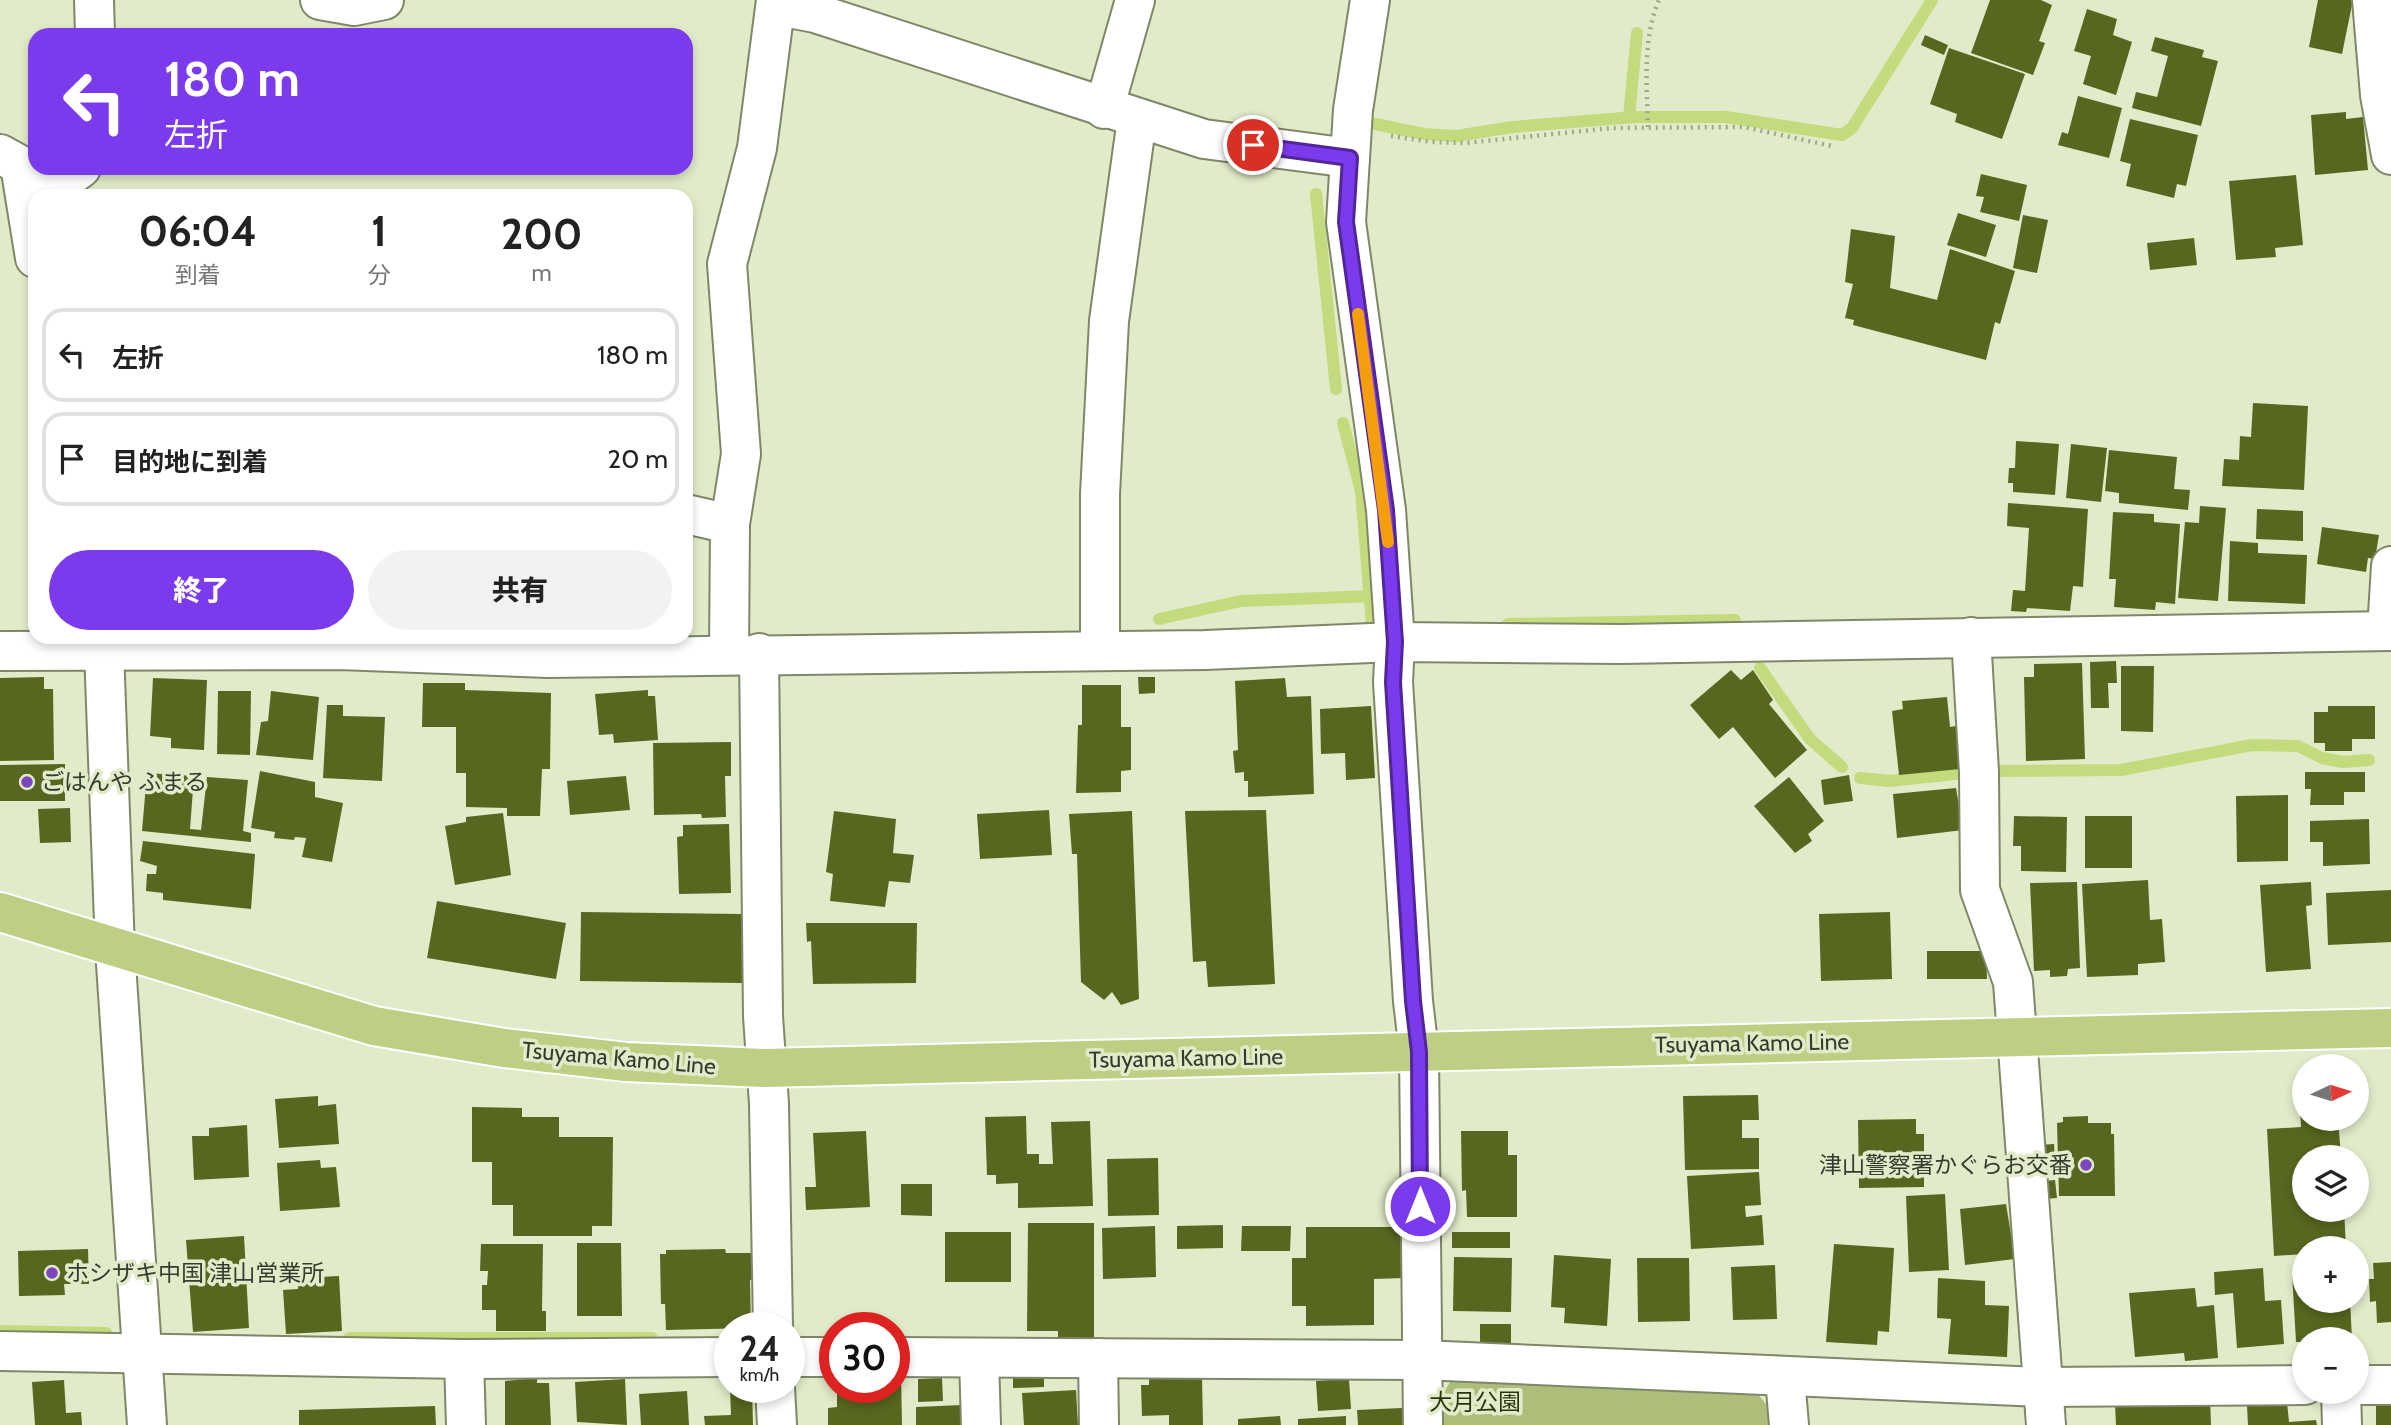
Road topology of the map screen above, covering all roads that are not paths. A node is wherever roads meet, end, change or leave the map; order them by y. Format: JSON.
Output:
{"nodes":[{"id":1,"x":94,"y":0,"type":"edge"},
{"id":2,"x":320,"y":0,"type":"edge"},
{"id":3,"x":384,"y":0,"type":"edge"},
{"id":4,"x":778,"y":0,"type":"edge"},
{"id":5,"x":1135,"y":0,"type":"edge"},
{"id":6,"x":1370,"y":0,"type":"edge"},
{"id":7,"x":2372,"y":0,"type":"edge"},
{"id":8,"x":95,"y":28,"type":"edge"},
{"id":9,"x":1120,"y":114,"type":"junction"},
{"id":10,"x":1351,"y":145,"type":"junction"},
{"id":11,"x":0,"y":154,"type":"edge"},
{"id":12,"x":2391,"y":155,"type":"edge"},
{"id":13,"x":71,"y":175,"type":"edge"},
{"id":14,"x":38,"y":189,"type":"edge"},
{"id":15,"x":27,"y":192,"type":"joint"},
{"id":16,"x":28,"y":200,"type":"edge"},
{"id":17,"x":693,"y":516,"type":"edge"},
{"id":18,"x":730,"y":524,"type":"junction"},
{"id":19,"x":2391,"y":566,"type":"edge"},
{"id":20,"x":2389,"y":631,"type":"edge"},
{"id":21,"x":1971,"y":637,"type":"junction"},
{"id":22,"x":1395,"y":642,"type":"junction"},
{"id":23,"x":81,"y":645,"type":"edge"},
{"id":24,"x":0,"y":651,"type":"edge"},
{"id":25,"x":1100,"y":652,"type":"junction"},
{"id":26,"x":744,"y":654,"type":"junction"},
{"id":27,"x":0,"y":912,"type":"edge"},
{"id":28,"x":115,"y":948,"type":"junction"},
{"id":29,"x":2391,"y":1028,"type":"edge"},
{"id":30,"x":2016,"y":1036,"type":"junction"},
{"id":31,"x":1419,"y":1052,"type":"junction"},
{"id":32,"x":765,"y":1068,"type":"junction"},
{"id":33,"x":774,"y":1312,"type":"edge"},
{"id":34,"x":0,"y":1351,"type":"edge"},
{"id":35,"x":144,"y":1354,"type":"junction"},
{"id":36,"x":714,"y":1357,"type":"edge"},
{"id":37,"x":910,"y":1357,"type":"edge"},
{"id":38,"x":979,"y":1357,"type":"junction"},
{"id":39,"x":1098,"y":1358,"type":"junction"},
{"id":40,"x":464,"y":1359,"type":"junction"},
{"id":41,"x":1421,"y":1360,"type":"junction"},
{"id":42,"x":1785,"y":1377,"type":"junction"},
{"id":43,"x":2292,"y":1385,"type":"edge"},
{"id":44,"x":2369,"y":1385,"type":"edge"},
{"id":45,"x":2391,"y":1385,"type":"edge"},
{"id":46,"x":2042,"y":1387,"type":"junction"},
{"id":47,"x":776,"y":1403,"type":"edge"},
{"id":48,"x":2341,"y":1404,"type":"edge"},
{"id":49,"x":147,"y":1425,"type":"edge"},
{"id":50,"x":467,"y":1425,"type":"edge"},
{"id":51,"x":777,"y":1425,"type":"edge"},
{"id":52,"x":981,"y":1425,"type":"edge"},
{"id":53,"x":1099,"y":1425,"type":"edge"},
{"id":54,"x":1423,"y":1425,"type":"edge"},
{"id":55,"x":1789,"y":1425,"type":"edge"},
{"id":56,"x":2046,"y":1425,"type":"edge"},
{"id":57,"x":2342,"y":1425,"type":"edge"}],
"edges":[{"from":1,"to":8,"type":"street"},
{"from":2,"to":3,"type":"street"},
{"from":4,"to":9,"type":"street"},
{"from":4,"to":18,"type":"street"},
{"from":5,"to":9,"type":"street"},
{"from":6,"to":10,"type":"street"},
{"from":7,"to":12,"type":"street"},
{"from":9,"to":10,"type":"street"},
{"from":9,"to":25,"type":"street"},
{"from":10,"to":22,"type":"street"},
{"from":11,"to":15,"type":"street"},
{"from":13,"to":14,"type":"street"},
{"from":15,"to":16,"type":"street"},
{"from":17,"to":18,"type":"street"},
{"from":18,"to":26,"type":"street"},
{"from":19,"to":20,"type":"street"},
{"from":20,"to":21,"type":"street"},
{"from":21,"to":22,"type":"street"},
{"from":21,"to":30,"type":"street"},
{"from":22,"to":25,"type":"street"},
{"from":22,"to":31,"type":"street"},
{"from":23,"to":24,"type":"street"},
{"from":23,"to":26,"type":"street"},
{"from":23,"to":28,"type":"street"},
{"from":25,"to":26,"type":"street"},
{"from":26,"to":32,"type":"street"},
{"from":27,"to":28,"type":"main road","name":"Tsuyama Kamo Line"},
{"from":28,"to":32,"type":"main road","name":"Tsuyama Kamo Line"},
{"from":28,"to":35,"type":"street"},
{"from":29,"to":30,"type":"main road","name":"Tsuyama Kamo Line"},
{"from":30,"to":31,"type":"main road","name":"Tsuyama Kamo Line"},
{"from":30,"to":46,"type":"street"},
{"from":31,"to":32,"type":"main road","name":"Tsuyama Kamo Line"},
{"from":31,"to":41,"type":"street"},
{"from":32,"to":33,"type":"street"},
{"from":34,"to":35,"type":"street"},
{"from":35,"to":40,"type":"street"},
{"from":35,"to":49,"type":"street"},
{"from":36,"to":40,"type":"street"},
{"from":37,"to":38,"type":"street"},
{"from":38,"to":39,"type":"street"},
{"from":38,"to":52,"type":"street"},
{"from":39,"to":41,"type":"street"},
{"from":39,"to":53,"type":"street"},
{"from":40,"to":50,"type":"street"},
{"from":41,"to":42,"type":"street"},
{"from":41,"to":54,"type":"street"},
{"from":42,"to":46,"type":"street"},
{"from":42,"to":55,"type":"street"},
{"from":43,"to":46,"type":"street"},
{"from":44,"to":45,"type":"street"},
{"from":46,"to":56,"type":"street"},
{"from":47,"to":51,"type":"street"},
{"from":48,"to":57,"type":"street"}]}
